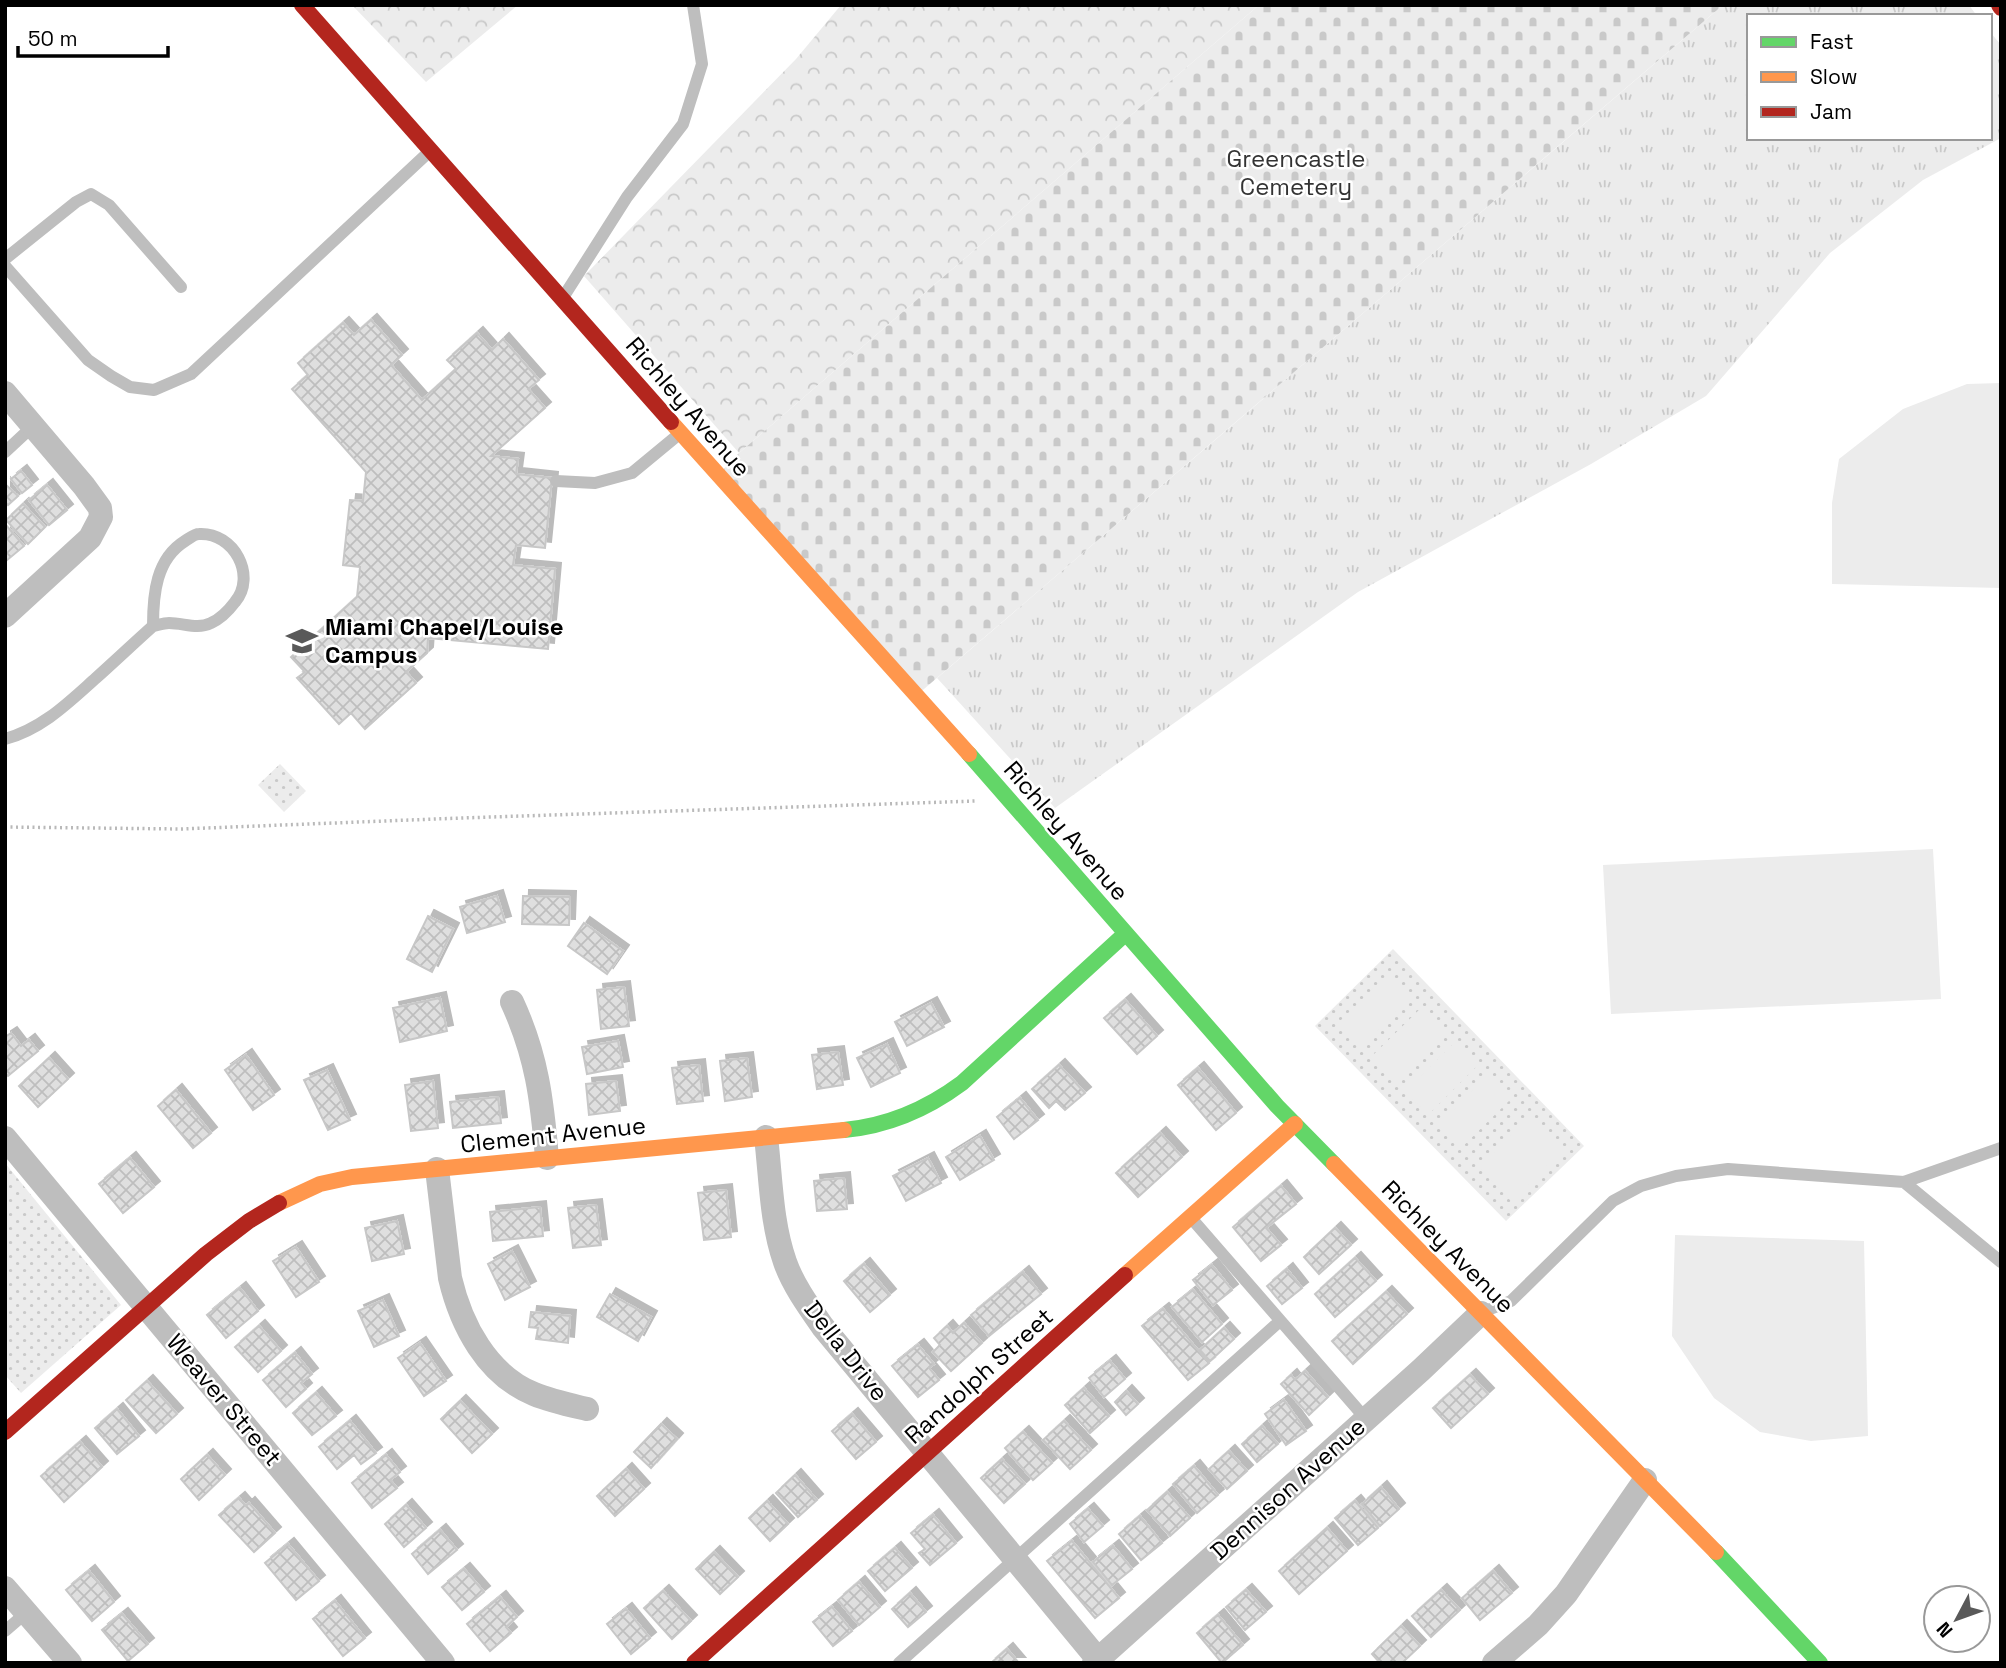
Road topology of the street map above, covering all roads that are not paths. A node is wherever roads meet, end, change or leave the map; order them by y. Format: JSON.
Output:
{"nodes":[{"id":1,"x":302,"y":5,"type":"edge"},
{"id":2,"x":693,"y":5,"type":"edge"},
{"id":3,"x":431,"y":150,"type":"junction"},
{"id":4,"x":5,"y":259,"type":"edge"},
{"id":5,"x":5,"y":266,"type":"edge"},
{"id":6,"x":181,"y":287,"type":"dead end"},
{"id":7,"x":562,"y":299,"type":"junction"},
{"id":8,"x":5,"y":393,"type":"edge"},
{"id":9,"x":33,"y":426,"type":"junction"},
{"id":10,"x":681,"y":433,"type":"junction"},
{"id":11,"x":5,"y":452,"type":"edge"},
{"id":12,"x":556,"y":481,"type":"dead end"},
{"id":13,"x":5,"y":616,"type":"edge"},
{"id":14,"x":153,"y":626,"type":"junction"},
{"id":15,"x":5,"y":739,"type":"edge"},
{"id":16,"x":1125,"y":934,"type":"junction"},
{"id":17,"x":512,"y":1002,"type":"dead end"},
{"id":18,"x":1295,"y":1124,"type":"junction"},
{"id":19,"x":766,"y":1137,"type":"junction"},
{"id":20,"x":5,"y":1138,"type":"edge"},
{"id":21,"x":2001,"y":1148,"type":"edge"},
{"id":22,"x":547,"y":1158,"type":"junction"},
{"id":23,"x":437,"y":1169,"type":"junction"},
{"id":24,"x":1904,"y":1182,"type":"junction"},
{"id":25,"x":1190,"y":1217,"type":"junction"},
{"id":26,"x":2001,"y":1262,"type":"edge"},
{"id":27,"x":147,"y":1307,"type":"junction"},
{"id":28,"x":1481,"y":1313,"type":"junction"},
{"id":29,"x":1280,"y":1321,"type":"junction"},
{"id":30,"x":587,"y":1409,"type":"dead end"},
{"id":31,"x":1366,"y":1419,"type":"junction"},
{"id":32,"x":5,"y":1432,"type":"edge"},
{"id":33,"x":926,"y":1453,"type":"junction"},
{"id":34,"x":1645,"y":1480,"type":"junction"},
{"id":35,"x":1014,"y":1560,"type":"junction"},
{"id":36,"x":5,"y":1588,"type":"edge"},
{"id":37,"x":27,"y":1612,"type":"junction"},
{"id":38,"x":5,"y":1631,"type":"edge"},
{"id":39,"x":1097,"y":1662,"type":"edge"},
{"id":40,"x":70,"y":1663,"type":"edge"},
{"id":41,"x":443,"y":1663,"type":"edge"},
{"id":42,"x":694,"y":1663,"type":"edge"},
{"id":43,"x":899,"y":1663,"type":"edge"},
{"id":44,"x":1494,"y":1663,"type":"edge"},
{"id":45,"x":1820,"y":1663,"type":"edge"}],
"edges":[{"from":1,"to":3,"type":"street","name":"Richley Avenue"},
{"from":2,"to":7,"type":"lane"},
{"from":3,"to":5,"type":"lane"},
{"from":3,"to":7,"type":"street","name":"Richley Avenue"},
{"from":4,"to":6,"type":"lane"},
{"from":7,"to":10,"type":"street","name":"Richley Avenue"},
{"from":8,"to":9,"type":"street"},
{"from":9,"to":11,"type":"lane"},
{"from":9,"to":13,"type":"street"},
{"from":10,"to":12,"type":"lane"},
{"from":10,"to":16,"type":"street","name":"Richley Avenue"},
{"from":14,"to":14,"type":"lane"},
{"from":14,"to":15,"type":"lane"},
{"from":16,"to":18,"type":"street","name":"Richley Avenue"},
{"from":16,"to":19,"type":"street","name":"Clement Avenue"},
{"from":17,"to":22,"type":"street"},
{"from":18,"to":25,"type":"street","name":"Randolph Street"},
{"from":18,"to":28,"type":"street","name":"Richley Avenue"},
{"from":19,"to":22,"type":"street","name":"Clement Avenue"},
{"from":19,"to":33,"type":"street","name":"Della Drive"},
{"from":20,"to":27,"type":"street","name":"Weaver Street"},
{"from":21,"to":24,"type":"lane"},
{"from":22,"to":23,"type":"street","name":"Clement Avenue"},
{"from":23,"to":27,"type":"street","name":"Clement Avenue"},
{"from":23,"to":30,"type":"street"},
{"from":24,"to":26,"type":"lane"},
{"from":24,"to":28,"type":"lane"},
{"from":25,"to":29,"type":"lane"},
{"from":25,"to":33,"type":"street","name":"Randolph Street"},
{"from":27,"to":32,"type":"street","name":"Clement Avenue"},
{"from":27,"to":41,"type":"street","name":"Weaver Street"},
{"from":28,"to":31,"type":"street","name":"Dennison Avenue"},
{"from":28,"to":34,"type":"street","name":"Richley Avenue"},
{"from":29,"to":31,"type":"lane"},
{"from":29,"to":35,"type":"lane"},
{"from":31,"to":39,"type":"street","name":"Dennison Avenue"},
{"from":33,"to":35,"type":"street","name":"Della Drive"},
{"from":33,"to":42,"type":"street","name":"Randolph Street"},
{"from":34,"to":44,"type":"street"},
{"from":34,"to":45,"type":"street","name":"Richley Avenue"},
{"from":35,"to":39,"type":"street","name":"Della Drive"},
{"from":35,"to":43,"type":"lane"},
{"from":36,"to":37,"type":"street"},
{"from":37,"to":38,"type":"lane"},
{"from":37,"to":40,"type":"street"}]}
